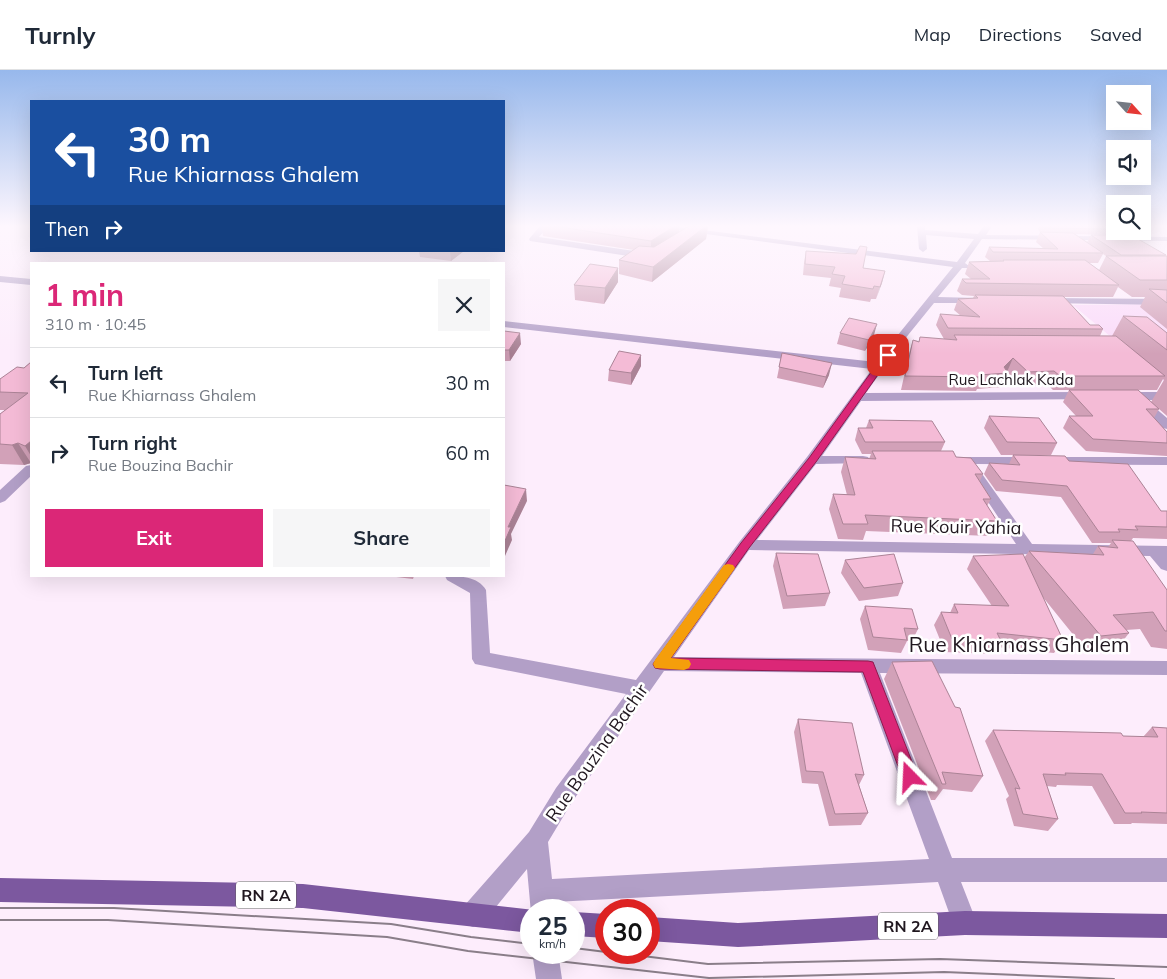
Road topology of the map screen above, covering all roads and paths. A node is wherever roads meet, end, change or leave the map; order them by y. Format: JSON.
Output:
{"nodes":[{"id":1,"x":957,"y":268,"type":"edge"},
{"id":2,"x":0,"y":279,"type":"edge"},
{"id":3,"x":30,"y":282,"type":"edge"},
{"id":4,"x":1112,"y":290,"type":"edge"},
{"id":5,"x":930,"y":300,"type":"junction"},
{"id":6,"x":986,"y":301,"type":"edge"},
{"id":7,"x":1043,"y":301,"type":"edge"},
{"id":8,"x":1062,"y":301,"type":"junction"},
{"id":9,"x":1128,"y":301,"type":"junction"},
{"id":10,"x":1167,"y":302,"type":"edge"},
{"id":11,"x":1076,"y":314,"type":"edge"},
{"id":12,"x":505,"y":324,"type":"edge"},
{"id":13,"x":879,"y":366,"type":"junction"},
{"id":14,"x":1095,"y":396,"type":"edge"},
{"id":15,"x":1115,"y":396,"type":"edge"},
{"id":16,"x":1135,"y":396,"type":"junction"},
{"id":17,"x":1167,"y":396,"type":"edge"},
{"id":18,"x":856,"y":397,"type":"junction"},
{"id":19,"x":1167,"y":425,"type":"edge"},
{"id":20,"x":812,"y":460,"type":"junction"},
{"id":21,"x":879,"y":460,"type":"edge"},
{"id":22,"x":937,"y":460,"type":"edge"},
{"id":23,"x":965,"y":460,"type":"junction"},
{"id":24,"x":1167,"y":461,"type":"edge"},
{"id":25,"x":30,"y":470,"type":"edge"},
{"id":26,"x":0,"y":498,"type":"edge"},
{"id":27,"x":745,"y":545,"type":"junction"},
{"id":28,"x":1028,"y":548,"type":"junction"},
{"id":29,"x":1161,"y":551,"type":"edge"},
{"id":30,"x":1167,"y":565,"type":"edge"},
{"id":31,"x":455,"y":577,"type":"edge"},
{"id":32,"x":660,"y":664,"type":"junction"},
{"id":33,"x":868,"y":666,"type":"junction"},
{"id":34,"x":1167,"y":668,"type":"edge"},
{"id":35,"x":642,"y":689,"type":"junction"},
{"id":36,"x":537,"y":840,"type":"junction"},
{"id":37,"x":945,"y":870,"type":"junction"},
{"id":38,"x":1167,"y":870,"type":"edge"},
{"id":39,"x":0,"y":890,"type":"edge"},
{"id":40,"x":542,"y":899,"type":"edge"},
{"id":41,"x":555,"y":899,"type":"edge"},
{"id":42,"x":473,"y":915,"type":"junction"},
{"id":43,"x":520,"y":920,"type":"edge"},
{"id":44,"x":965,"y":922,"type":"junction"},
{"id":45,"x":1167,"y":926,"type":"edge"},
{"id":46,"x":660,"y":930,"type":"edge"},
{"id":47,"x":547,"y":964,"type":"edge"},
{"id":48,"x":549,"y":979,"type":"edge"}],
"edges":[{"from":1,"to":5,"type":"street","name":"Rue Bouzina Bachir"},
{"from":2,"to":3,"type":"street"},
{"from":4,"to":9,"type":"street"},
{"from":5,"to":6,"type":"street"},
{"from":5,"to":13,"type":"street","name":"Rue Bouzina Bachir"},
{"from":7,"to":8,"type":"street"},
{"from":8,"to":9,"type":"street"},
{"from":8,"to":11,"type":"street"},
{"from":9,"to":10,"type":"street"},
{"from":12,"to":13,"type":"street"},
{"from":13,"to":18,"type":"street","name":"Rue Bouzina Bachir"},
{"from":14,"to":18,"type":"street","name":"Rue Lachlak Kada"},
{"from":15,"to":16,"type":"street"},
{"from":16,"to":17,"type":"street"},
{"from":16,"to":19,"type":"street"},
{"from":18,"to":20,"type":"street","name":"Rue Bouzina Bachir"},
{"from":20,"to":21,"type":"street"},
{"from":20,"to":27,"type":"street","name":"Rue Bouzina Bachir"},
{"from":22,"to":23,"type":"street"},
{"from":23,"to":24,"type":"street"},
{"from":23,"to":28,"type":"street"},
{"from":25,"to":26,"type":"street"},
{"from":27,"to":28,"type":"street","name":"Rue Kouir Yahia"},
{"from":27,"to":32,"type":"street","name":"Rue Bouzina Bachir"},
{"from":28,"to":29,"type":"street","name":"Rue Kouir Yahia"},
{"from":29,"to":30,"type":"street"},
{"from":31,"to":35,"type":"street"},
{"from":32,"to":33,"type":"street","name":"Rue Khiarnass Ghalem"},
{"from":32,"to":35,"type":"street","name":"Rue Bouzina Bachir"},
{"from":33,"to":34,"type":"street","name":"Rue Khiarnass Ghalem"},
{"from":33,"to":37,"type":"street"},
{"from":35,"to":36,"type":"street","name":"Rue Bouzina Bachir"},
{"from":36,"to":40,"type":"street","name":"Rue Bouzina Bachir"},
{"from":36,"to":42,"type":"street"},
{"from":37,"to":38,"type":"street"},
{"from":37,"to":41,"type":"street"},
{"from":37,"to":44,"type":"street"},
{"from":39,"to":42,"type":"main road","number":"RN 2A"},
{"from":42,"to":43,"type":"main road","number":"RN 2A"},
{"from":44,"to":45,"type":"main road","number":"RN 2A"},
{"from":44,"to":46,"type":"main road","number":"RN 2A"},
{"from":47,"to":48,"type":"street"}]}
